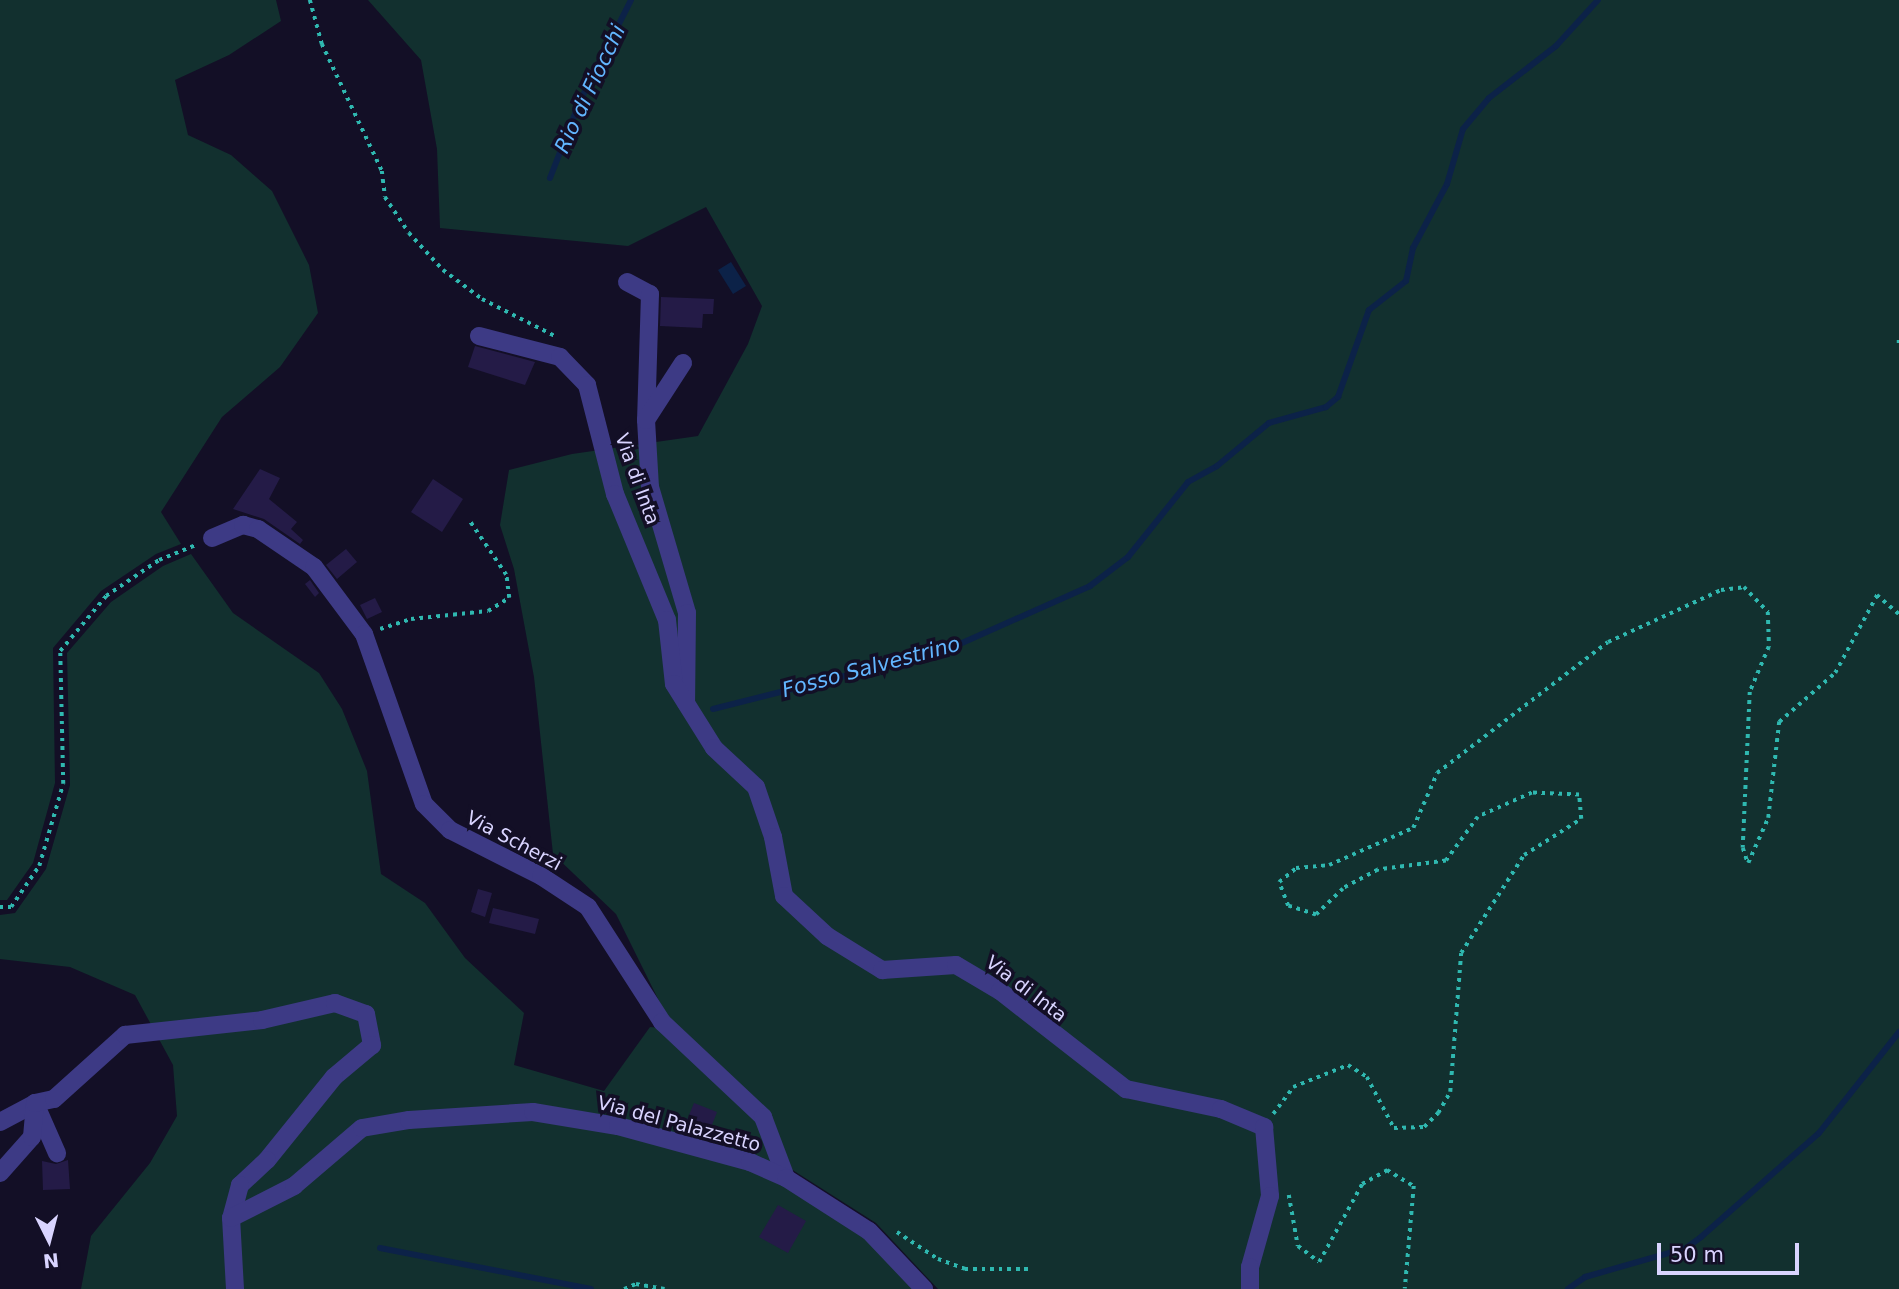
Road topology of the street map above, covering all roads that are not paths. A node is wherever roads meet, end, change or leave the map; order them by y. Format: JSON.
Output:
{"nodes":[{"id":1,"x":627,"y":282,"type":"dead end"},
{"id":2,"x":479,"y":336,"type":"dead end"},
{"id":3,"x":683,"y":363,"type":"dead end"},
{"id":4,"x":646,"y":420,"type":"junction"},
{"id":5,"x":212,"y":538,"type":"road end"},
{"id":6,"x":686,"y":703,"type":"junction"},
{"id":7,"x":35,"y":1103,"type":"junction"},
{"id":8,"x":0,"y":1122,"type":"edge"},
{"id":9,"x":57,"y":1153,"type":"dead end"},
{"id":10,"x":0,"y":1173,"type":"edge"},
{"id":11,"x":786,"y":1178,"type":"junction"},
{"id":12,"x":231,"y":1218,"type":"junction"},
{"id":13,"x":235,"y":1289,"type":"edge"},
{"id":14,"x":924,"y":1289,"type":"edge"},
{"id":15,"x":1250,"y":1289,"type":"edge"}],
"edges":[{"from":1,"to":4,"type":"street","name":"Via di Inta"},
{"from":2,"to":6,"type":"street","name":"Via di Inta"},
{"from":3,"to":4,"type":"street"},
{"from":4,"to":6,"type":"street","name":"Via di Inta"},
{"from":5,"to":11,"type":"street","name":"Via Scherzi"},
{"from":6,"to":15,"type":"street","name":"Via di Inta"},
{"from":7,"to":8,"type":"street"},
{"from":7,"to":9,"type":"street"},
{"from":7,"to":10,"type":"street"},
{"from":7,"to":12,"type":"street"},
{"from":11,"to":12,"type":"street","name":"Via del Palazzetto"},
{"from":11,"to":14,"type":"street","name":"Via del Palazzetto"},
{"from":12,"to":13,"type":"street"}]}
